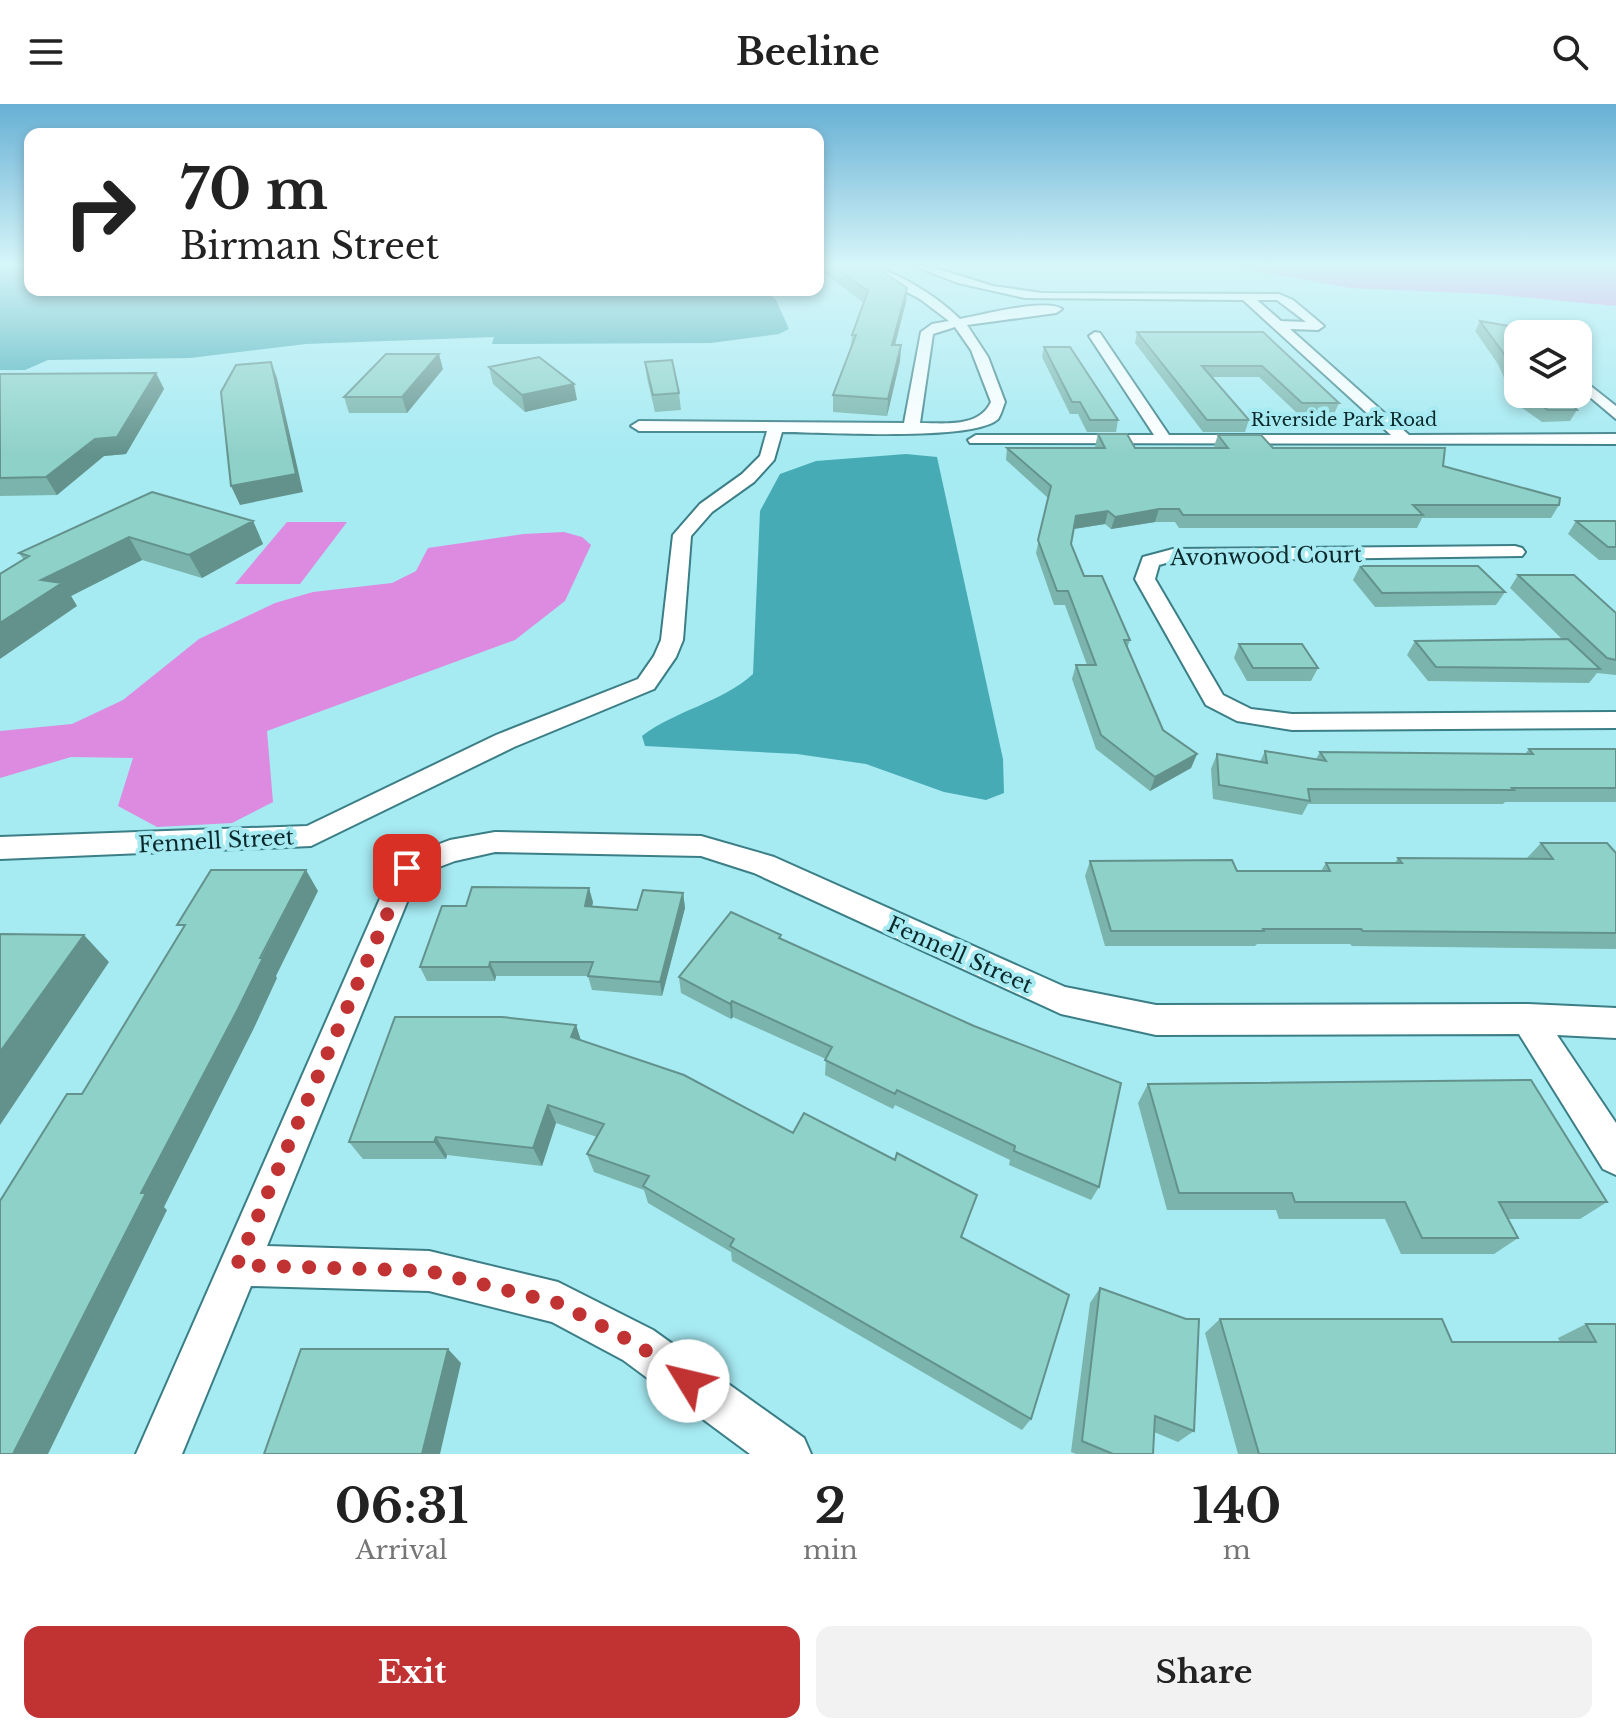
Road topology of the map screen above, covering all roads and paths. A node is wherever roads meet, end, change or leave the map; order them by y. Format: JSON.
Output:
{"nodes":[{"id":1,"x":945,"y":328,"type":"edge"},
{"id":2,"x":962,"y":328,"type":"edge"},
{"id":3,"x":1281,"y":328,"type":"edge"},
{"id":4,"x":1095,"y":336,"type":"dead end"},
{"id":5,"x":1592,"y":393,"type":"edge"},
{"id":6,"x":1616,"y":414,"type":"edge"},
{"id":7,"x":639,"y":426,"type":"dead end"},
{"id":8,"x":775,"y":429,"type":"junction"},
{"id":9,"x":911,"y":429,"type":"junction"},
{"id":10,"x":1616,"y":439,"type":"edge"},
{"id":11,"x":976,"y":440,"type":"dead end"},
{"id":12,"x":1165,"y":440,"type":"junction"},
{"id":13,"x":1406,"y":440,"type":"junction"},
{"id":14,"x":1515,"y":552,"type":"dead end"},
{"id":15,"x":1616,"y":720,"type":"edge"},
{"id":16,"x":0,"y":848,"type":"edge"},
{"id":17,"x":1528,"y":1019,"type":"junction"},
{"id":18,"x":1616,"y":1023,"type":"edge"},
{"id":19,"x":1616,"y":1156,"type":"edge"},
{"id":20,"x":237,"y":1265,"type":"junction"},
{"id":21,"x":159,"y":1454,"type":"edge"},
{"id":22,"x":788,"y":1454,"type":"edge"}],
"edges":[{"from":1,"to":9,"type":"street"},
{"from":2,"to":9,"type":"street"},
{"from":3,"to":13,"type":"street"},
{"from":4,"to":12,"type":"street"},
{"from":5,"to":6,"type":"street"},
{"from":7,"to":8,"type":"street"},
{"from":8,"to":9,"type":"street"},
{"from":8,"to":16,"type":"street","name":"Fennell Street"},
{"from":10,"to":13,"type":"street","name":"Riverside Park Road"},
{"from":11,"to":12,"type":"street","name":"Riverside Park Road"},
{"from":12,"to":13,"type":"street","name":"Riverside Park Road"},
{"from":14,"to":15,"type":"street","name":"Avonwood Court"},
{"from":17,"to":18,"type":"street","name":"Fennell Street"},
{"from":17,"to":19,"type":"street"},
{"from":17,"to":20,"type":"street","name":"Fennell Street"},
{"from":20,"to":21,"type":"street"},
{"from":20,"to":22,"type":"street"}]}
